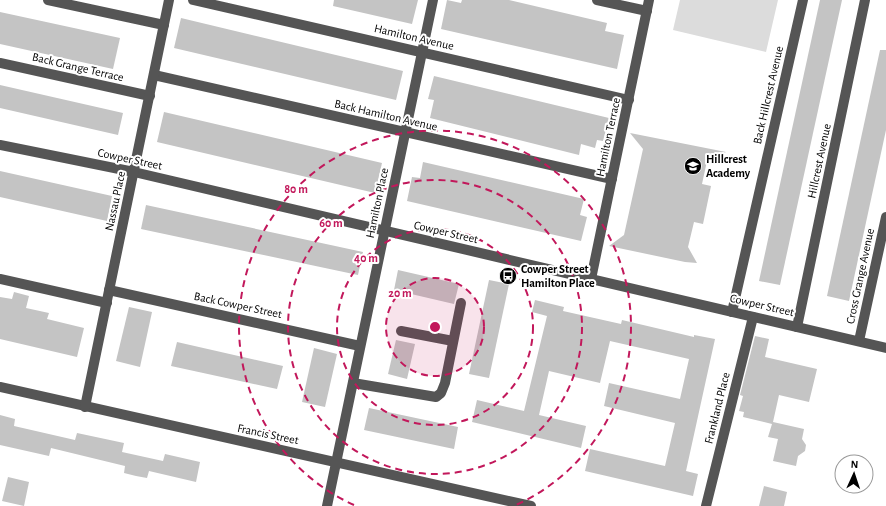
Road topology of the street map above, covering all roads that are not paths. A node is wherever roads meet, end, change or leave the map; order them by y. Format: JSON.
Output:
{"nodes":[{"id":1,"x":48,"y":0,"type":"edge"},
{"id":2,"x":169,"y":0,"type":"edge"},
{"id":3,"x":193,"y":0,"type":"edge"},
{"id":4,"x":433,"y":0,"type":"edge"},
{"id":5,"x":597,"y":0,"type":"edge"},
{"id":6,"x":649,"y":0,"type":"edge"},
{"id":7,"x":803,"y":0,"type":"edge"},
{"id":8,"x":865,"y":0,"type":"edge"},
{"id":9,"x":647,"y":11,"type":"junction"},
{"id":10,"x":164,"y":25,"type":"junction"},
{"id":11,"x":422,"y":52,"type":"junction"},
{"id":12,"x":0,"y":63,"type":"edge"},
{"id":13,"x":154,"y":75,"type":"junction"},
{"id":14,"x":150,"y":96,"type":"junction"},
{"id":15,"x":628,"y":100,"type":"junction"},
{"id":16,"x":405,"y":132,"type":"junction"},
{"id":17,"x":0,"y":144,"type":"edge"},
{"id":18,"x":134,"y":172,"type":"junction"},
{"id":19,"x":612,"y":179,"type":"junction"},
{"id":20,"x":886,"y":217,"type":"edge"},
{"id":21,"x":384,"y":231,"type":"junction"},
{"id":22,"x":0,"y":279,"type":"edge"},
{"id":23,"x":591,"y":279,"type":"junction"},
{"id":24,"x":109,"y":290,"type":"junction"},
{"id":25,"x":107,"y":303,"type":"junction"},
{"id":26,"x":461,"y":303,"type":"dead end"},
{"id":27,"x":732,"y":312,"type":"junction"},
{"id":28,"x":753,"y":317,"type":"junction"},
{"id":29,"x":797,"y":327,"type":"junction"},
{"id":30,"x":401,"y":331,"type":"dead end"},
{"id":31,"x":453,"y":341,"type":"junction"},
{"id":32,"x":859,"y":342,"type":"junction"},
{"id":33,"x":360,"y":346,"type":"junction"},
{"id":34,"x":886,"y":348,"type":"edge"},
{"id":35,"x":353,"y":383,"type":"junction"},
{"id":36,"x":0,"y":387,"type":"edge"},
{"id":37,"x":85,"y":407,"type":"junction"},
{"id":38,"x":336,"y":462,"type":"junction"},
{"id":39,"x":327,"y":506,"type":"edge"},
{"id":40,"x":531,"y":506,"type":"edge"},
{"id":41,"x":706,"y":506,"type":"edge"}],
"edges":[{"from":1,"to":10,"type":"street"},
{"from":2,"to":10,"type":"street","name":"Nassau Place"},
{"from":3,"to":11,"type":"street","name":"Hamilton Avenue"},
{"from":4,"to":11,"type":"street","name":"Hamilton Place"},
{"from":5,"to":9,"type":"street"},
{"from":6,"to":9,"type":"street","name":"Hamilton Terrace"},
{"from":7,"to":27,"type":"street","name":"Back Hillcrest Avenue"},
{"from":8,"to":29,"type":"street","name":"Hillcrest Avenue"},
{"from":9,"to":15,"type":"street","name":"Hamilton Terrace"},
{"from":10,"to":13,"type":"street","name":"Nassau Place"},
{"from":11,"to":15,"type":"street","name":"Hamilton Avenue"},
{"from":11,"to":16,"type":"street","name":"Hamilton Place"},
{"from":12,"to":14,"type":"street","name":"Back Grange Terrace"},
{"from":13,"to":14,"type":"street","name":"Nassau Place"},
{"from":13,"to":16,"type":"street","name":"Back Hamilton Avenue"},
{"from":14,"to":18,"type":"street","name":"Nassau Place"},
{"from":15,"to":19,"type":"street","name":"Hamilton Terrace"},
{"from":16,"to":19,"type":"street","name":"Back Hamilton Avenue"},
{"from":16,"to":21,"type":"street","name":"Hamilton Place"},
{"from":17,"to":18,"type":"street","name":"Cowper Street"},
{"from":18,"to":21,"type":"street","name":"Cowper Street"},
{"from":18,"to":24,"type":"street","name":"Nassau Place"},
{"from":19,"to":23,"type":"street","name":"Hamilton Terrace"},
{"from":20,"to":32,"type":"street","name":"Cross Grange Avenue"},
{"from":21,"to":23,"type":"street","name":"Cowper Street"},
{"from":21,"to":33,"type":"street","name":"Hamilton Place"},
{"from":22,"to":25,"type":"street"},
{"from":23,"to":27,"type":"street","name":"Cowper Street"},
{"from":24,"to":25,"type":"street","name":"Nassau Place"},
{"from":24,"to":33,"type":"street","name":"Back Cowper Street"},
{"from":25,"to":37,"type":"street","name":"Nassau Place"},
{"from":26,"to":31,"type":"street"},
{"from":27,"to":28,"type":"street","name":"Cowper Street"},
{"from":28,"to":29,"type":"street","name":"Cowper Street"},
{"from":28,"to":41,"type":"street","name":"Frankland Place"},
{"from":29,"to":32,"type":"street","name":"Cowper Street"},
{"from":30,"to":31,"type":"street"},
{"from":31,"to":35,"type":"street"},
{"from":32,"to":34,"type":"street","name":"Cowper Street"},
{"from":33,"to":35,"type":"street","name":"Hamilton Place"},
{"from":35,"to":38,"type":"street","name":"Hamilton Place"},
{"from":36,"to":37,"type":"street","name":"Francis Street"},
{"from":37,"to":38,"type":"street","name":"Francis Street"},
{"from":38,"to":39,"type":"street","name":"Hamilton Place"},
{"from":38,"to":40,"type":"street","name":"Francis Street"}]}
